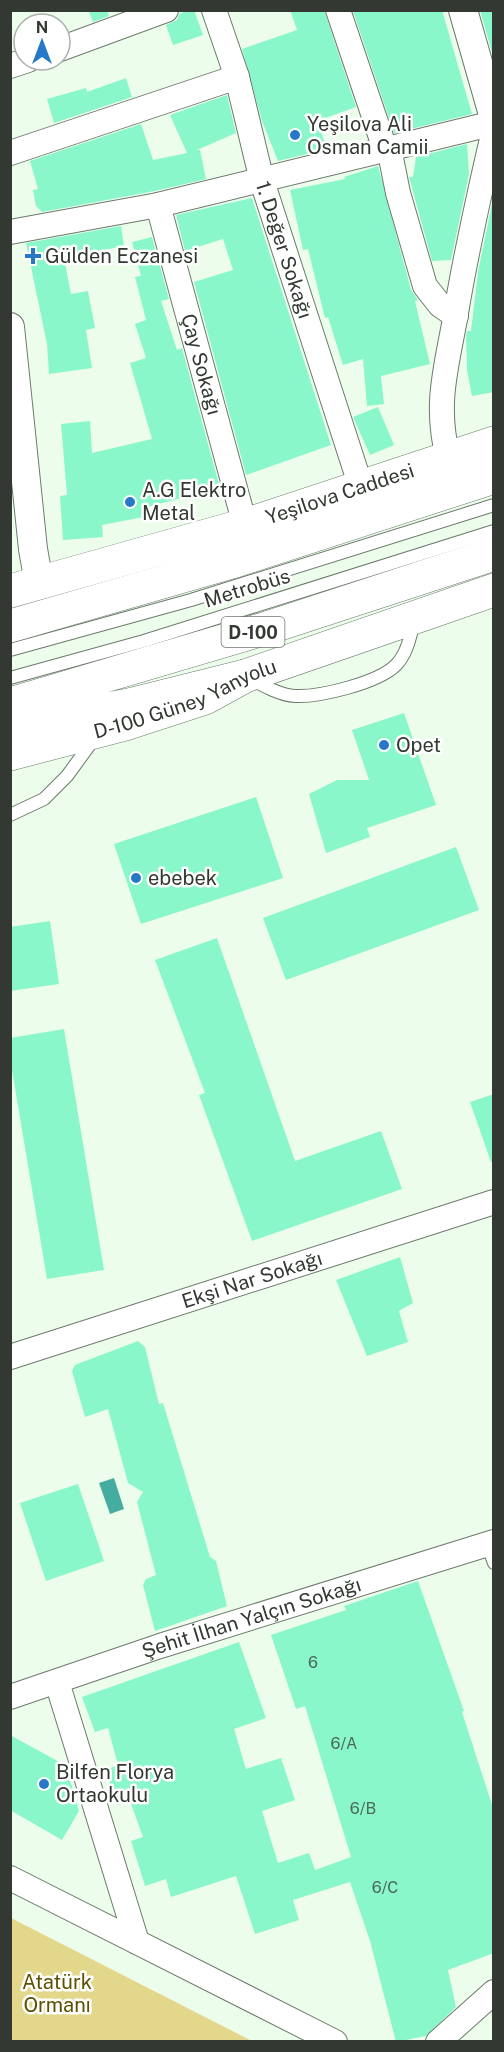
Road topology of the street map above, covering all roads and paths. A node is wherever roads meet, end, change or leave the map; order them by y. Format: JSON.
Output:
{"nodes":[{"id":1,"x":166,"y":10,"type":"edge"},
{"id":2,"x":214,"y":10,"type":"edge"},
{"id":3,"x":338,"y":10,"type":"edge"},
{"id":4,"x":463,"y":10,"type":"edge"},
{"id":5,"x":72,"y":45,"type":"edge"},
{"id":6,"x":237,"y":77,"type":"junction"},
{"id":7,"x":494,"y":118,"type":"edge"},
{"id":8,"x":494,"y":123,"type":"edge"},
{"id":9,"x":494,"y":130,"type":"edge"},
{"id":10,"x":387,"y":149,"type":"junction"},
{"id":11,"x":10,"y":153,"type":"edge"},
{"id":12,"x":262,"y":181,"type":"junction"},
{"id":13,"x":158,"y":205,"type":"junction"},
{"id":14,"x":10,"y":232,"type":"edge"},
{"id":15,"x":456,"y":316,"type":"junction"},
{"id":16,"x":10,"y":327,"type":"edge"},
{"id":17,"x":494,"y":443,"type":"edge"},
{"id":18,"x":448,"y":457,"type":"junction"},
{"id":19,"x":10,"y":471,"type":"edge"},
{"id":20,"x":494,"y":477,"type":"edge"},
{"id":21,"x":361,"y":487,"type":"junction"},
{"id":22,"x":494,"y":505,"type":"edge"},
{"id":23,"x":245,"y":525,"type":"junction"},
{"id":24,"x":494,"y":531,"type":"edge"},
{"id":25,"x":33,"y":549,"type":"junction"},
{"id":26,"x":494,"y":554,"type":"edge"},
{"id":27,"x":20,"y":584,"type":"edge"},
{"id":28,"x":494,"y":590,"type":"edge"},
{"id":29,"x":494,"y":605,"type":"edge"},
{"id":30,"x":415,"y":616,"type":"junction"},
{"id":31,"x":10,"y":626,"type":"edge"},
{"id":32,"x":10,"y":650,"type":"edge"},
{"id":33,"x":245,"y":676,"type":"junction"},
{"id":34,"x":10,"y":678,"type":"edge"},
{"id":35,"x":10,"y":704,"type":"edge"},
{"id":36,"x":10,"y":728,"type":"edge"},
{"id":37,"x":100,"y":730,"type":"junction"},
{"id":38,"x":10,"y":753,"type":"edge"},
{"id":39,"x":10,"y":815,"type":"edge"},
{"id":40,"x":494,"y":1202,"type":"edge"},
{"id":41,"x":10,"y":1357,"type":"edge"},
{"id":42,"x":491,"y":1549,"type":"edge"},
{"id":43,"x":57,"y":1682,"type":"junction"},
{"id":44,"x":10,"y":1697,"type":"edge"},
{"id":45,"x":10,"y":1878,"type":"edge"},
{"id":46,"x":137,"y":1942,"type":"junction"},
{"id":47,"x":494,"y":1992,"type":"edge"},
{"id":48,"x":335,"y":2042,"type":"edge"},
{"id":49,"x":438,"y":2042,"type":"edge"}],
"edges":[{"from":1,"to":5,"type":"street"},
{"from":2,"to":6,"type":"street","name":"1. Değer Sokağı"},
{"from":3,"to":10,"type":"street"},
{"from":4,"to":7,"type":"street"},
{"from":6,"to":11,"type":"street"},
{"from":6,"to":12,"type":"street","name":"1. Değer Sokağı"},
{"from":8,"to":10,"type":"street"},
{"from":9,"to":15,"type":"street"},
{"from":10,"to":12,"type":"street"},
{"from":10,"to":15,"type":"street"},
{"from":12,"to":13,"type":"street"},
{"from":12,"to":21,"type":"street","name":"1. Değer Sokağı"},
{"from":13,"to":14,"type":"street"},
{"from":13,"to":23,"type":"street","name":"Çay Sokağı"},
{"from":15,"to":18,"type":"street"},
{"from":16,"to":25,"type":"street"},
{"from":17,"to":18,"type":"main road","name":"Yeşilova Caddesi"},
{"from":18,"to":21,"type":"main road","name":"Yeşilova Caddesi"},
{"from":19,"to":25,"type":"street"},
{"from":20,"to":31,"type":"main road"},
{"from":21,"to":23,"type":"main road","name":"Yeşilova Caddesi"},
{"from":22,"to":32,"type":"lane","name":"Metrobüs"},
{"from":23,"to":27,"type":"main road","name":"Yeşilova Caddesi"},
{"from":24,"to":34,"type":"lane","name":"Metrobüs"},
{"from":25,"to":27,"type":"street"},
{"from":26,"to":35,"type":"main road","number":"D-100"},
{"from":28,"to":30,"type":"main road","name":"D-100 Güney Yanyolu"},
{"from":29,"to":30,"type":"street"},
{"from":30,"to":33,"type":"main road","name":"D-100 Güney Yanyolu"},
{"from":30,"to":33,"type":"lane"},
{"from":33,"to":36,"type":"main road"},
{"from":33,"to":37,"type":"main road","name":"D-100 Güney Yanyolu"},
{"from":37,"to":38,"type":"main road","name":"D-100 Güney Yanyolu"},
{"from":37,"to":39,"type":"lane"},
{"from":40,"to":41,"type":"street","name":"Ekşi Nar Sokağı"},
{"from":42,"to":43,"type":"street","name":"Şehit İlhan Yalçın Sokağı"},
{"from":43,"to":44,"type":"street","name":"Şehit İlhan Yalçın Sokağı"},
{"from":43,"to":46,"type":"street"},
{"from":45,"to":46,"type":"street"},
{"from":46,"to":48,"type":"street"},
{"from":47,"to":49,"type":"street"}]}
